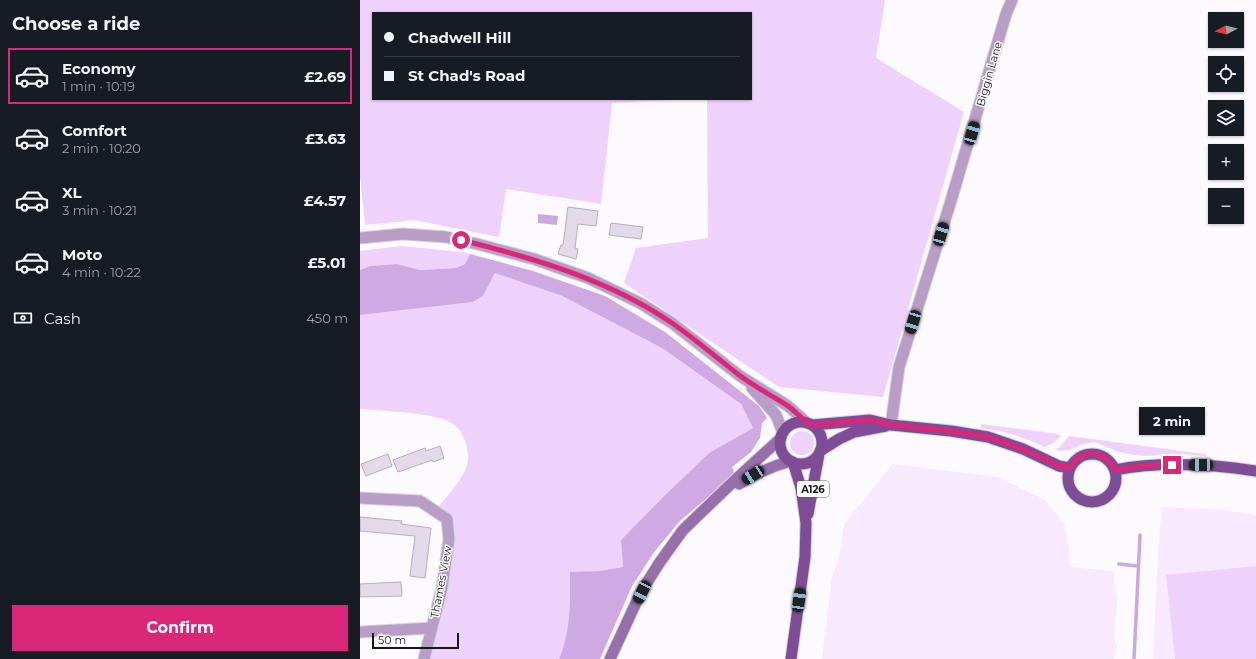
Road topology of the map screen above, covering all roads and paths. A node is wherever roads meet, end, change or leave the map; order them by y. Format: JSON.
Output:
{"nodes":[{"id":1,"x":1012,"y":0,"type":"edge"},
{"id":2,"x":360,"y":238,"type":"edge"},
{"id":3,"x":740,"y":376,"type":"junction"},
{"id":4,"x":810,"y":424,"type":"junction"},
{"id":5,"x":891,"y":425,"type":"junction"},
{"id":6,"x":782,"y":435,"type":"junction"},
{"id":7,"x":820,"y":453,"type":"junction"},
{"id":8,"x":792,"y":461,"type":"junction"},
{"id":9,"x":1069,"y":468,"type":"junction"},
{"id":10,"x":1115,"y":470,"type":"junction"},
{"id":11,"x":1256,"y":471,"type":"edge"},
{"id":12,"x":360,"y":498,"type":"edge"},
{"id":13,"x":716,"y":498,"type":"junction"},
{"id":14,"x":806,"y":523,"type":"junction"},
{"id":15,"x":432,"y":628,"type":"junction"},
{"id":16,"x":360,"y":632,"type":"edge"},
{"id":17,"x":424,"y":659,"type":"edge"},
{"id":18,"x":610,"y":659,"type":"edge"},
{"id":19,"x":791,"y":659,"type":"edge"}],
"edges":[{"from":1,"to":5,"type":"street","name":"Biggin Lane"},
{"from":2,"to":3,"type":"street"},
{"from":3,"to":4,"type":"street"},
{"from":3,"to":6,"type":"street"},
{"from":4,"to":5,"type":"main road"},
{"from":4,"to":6,"type":"main road"},
{"from":4,"to":7,"type":"main road"},
{"from":5,"to":7,"type":"main road"},
{"from":5,"to":9,"type":"main road"},
{"from":6,"to":8,"type":"main road"},
{"from":6,"to":13,"type":"main road"},
{"from":7,"to":8,"type":"main road"},
{"from":7,"to":14,"type":"main road","number":"A126"},
{"from":8,"to":13,"type":"main road"},
{"from":8,"to":14,"type":"main road","number":"A126"},
{"from":9,"to":10,"type":"main road"},
{"from":9,"to":10,"type":"main road"},
{"from":10,"to":11,"type":"main road"},
{"from":12,"to":15,"type":"street","name":"Thames View"},
{"from":13,"to":18,"type":"main road"},
{"from":14,"to":19,"type":"main road","number":"A126"},
{"from":15,"to":16,"type":"street"},
{"from":15,"to":17,"type":"street","name":"Thames View"}]}
